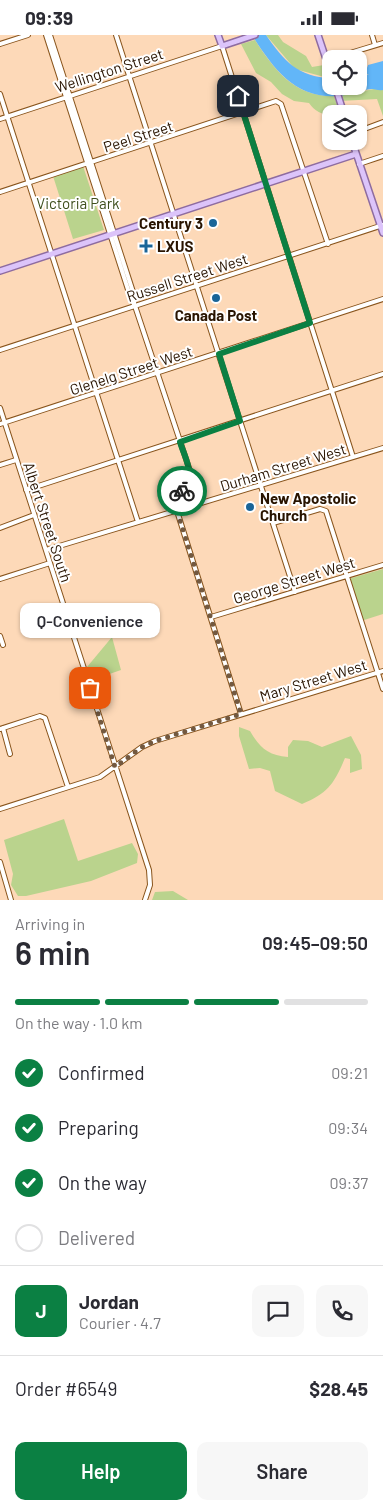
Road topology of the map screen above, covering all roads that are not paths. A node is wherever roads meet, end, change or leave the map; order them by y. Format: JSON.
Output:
{"nodes":[{"id":1,"x":28,"y":35,"type":"edge"},
{"id":2,"x":46,"y":35,"type":"edge"},
{"id":3,"x":50,"y":35,"type":"edge"},
{"id":4,"x":116,"y":35,"type":"edge"},
{"id":5,"x":218,"y":35,"type":"edge"},
{"id":6,"x":255,"y":35,"type":"edge"},
{"id":7,"x":372,"y":35,"type":"edge"},
{"id":8,"x":319,"y":37,"type":"edge"},
{"id":9,"x":383,"y":43,"type":"edge"},
{"id":10,"x":0,"y":44,"type":"edge"},
{"id":11,"x":375,"y":45,"type":"junction"},
{"id":12,"x":222,"y":46,"type":"junction"},
{"id":13,"x":324,"y":50,"type":"edge"},
{"id":14,"x":359,"y":50,"type":"edge"},
{"id":15,"x":58,"y":65,"type":"junction"},
{"id":16,"x":130,"y":76,"type":"junction"},
{"id":17,"x":0,"y":94,"type":"edge"},
{"id":18,"x":68,"y":96,"type":"junction"},
{"id":19,"x":243,"y":113,"type":"junction"},
{"id":20,"x":7,"y":117,"type":"junction"},
{"id":21,"x":0,"y":119,"type":"edge"},
{"id":22,"x":383,"y":122,"type":"edge"},
{"id":23,"x":367,"y":128,"type":"edge"},
{"id":24,"x":151,"y":144,"type":"junction"},
{"id":25,"x":355,"y":150,"type":"edge"},
{"id":26,"x":356,"y":153,"type":"junction"},
{"id":27,"x":383,"y":156,"type":"edge"},
{"id":28,"x":89,"y":163,"type":"junction"},
{"id":29,"x":359,"y":164,"type":"junction"},
{"id":30,"x":303,"y":171,"type":"junction"},
{"id":31,"x":29,"y":183,"type":"junction"},
{"id":32,"x":265,"y":185,"type":"junction"},
{"id":33,"x":0,"y":192,"type":"edge"},
{"id":34,"x":174,"y":214,"type":"junction"},
{"id":35,"x":382,"y":226,"type":"edge"},
{"id":36,"x":383,"y":233,"type":"edge"},
{"id":37,"x":112,"y":234,"type":"junction"},
{"id":38,"x":328,"y":244,"type":"junction"},
{"id":39,"x":52,"y":254,"type":"junction"},
{"id":40,"x":289,"y":256,"type":"junction"},
{"id":41,"x":0,"y":271,"type":"edge"},
{"id":42,"x":198,"y":285,"type":"junction"},
{"id":43,"x":383,"y":299,"type":"edge"},
{"id":44,"x":134,"y":304,"type":"junction"},
{"id":45,"x":310,"y":323,"type":"junction"},
{"id":46,"x":75,"y":326,"type":"junction"},
{"id":47,"x":0,"y":350,"type":"edge"},
{"id":48,"x":219,"y":354,"type":"junction"},
{"id":49,"x":158,"y":374,"type":"junction"},
{"id":50,"x":383,"y":374,"type":"edge"},
{"id":51,"x":332,"y":390,"type":"junction"},
{"id":52,"x":96,"y":393,"type":"junction"},
{"id":53,"x":0,"y":408,"type":"edge"},
{"id":54,"x":240,"y":421,"type":"junction"},
{"id":55,"x":5,"y":423,"type":"junction"},
{"id":56,"x":0,"y":424,"type":"edge"},
{"id":57,"x":180,"y":442,"type":"junction"},
{"id":58,"x":383,"y":448,"type":"edge"},
{"id":59,"x":353,"y":457,"type":"junction"},
{"id":60,"x":16,"y":460,"type":"junction"},
{"id":61,"x":118,"y":460,"type":"junction"},
{"id":62,"x":0,"y":465,"type":"edge"},
{"id":63,"x":261,"y":485,"type":"junction"},
{"id":64,"x":26,"y":490,"type":"junction"},
{"id":65,"x":177,"y":511,"type":"junction"},
{"id":66,"x":34,"y":515,"type":"junction"},
{"id":67,"x":138,"y":522,"type":"junction"},
{"id":68,"x":273,"y":523,"type":"junction"},
{"id":69,"x":0,"y":528,"type":"edge"},
{"id":70,"x":46,"y":550,"type":"junction"},
{"id":71,"x":50,"y":563,"type":"junction"},
{"id":72,"x":383,"y":565,"type":"edge"},
{"id":73,"x":347,"y":576,"type":"junction"},
{"id":74,"x":0,"y":579,"type":"edge"},
{"id":75,"x":295,"y":592,"type":"junction"},
{"id":76,"x":211,"y":617,"type":"junction"},
{"id":77,"x":0,"y":636,"type":"edge"},
{"id":78,"x":3,"y":645,"type":"dead end"},
{"id":79,"x":383,"y":671,"type":"edge"},
{"id":80,"x":378,"y":672,"type":"junction"},
{"id":81,"x":383,"y":689,"type":"edge"},
{"id":82,"x":241,"y":714,"type":"junction"},
{"id":83,"x":1,"y":729,"type":"edge"},
{"id":84,"x":10,"y":754,"type":"dead end"},
{"id":85,"x":115,"y":767,"type":"junction"},
{"id":86,"x":68,"y":787,"type":"junction"},
{"id":87,"x":0,"y":809,"type":"edge"},
{"id":88,"x":0,"y":862,"type":"edge"},
{"id":89,"x":11,"y":900,"type":"edge"},
{"id":90,"x":145,"y":900,"type":"edge"}],
"edges":[{"from":1,"to":10,"type":"street"},
{"from":2,"to":15,"type":"street"},
{"from":3,"to":15,"type":"street"},
{"from":4,"to":16,"type":"street"},
{"from":5,"to":12,"type":"main road"},
{"from":6,"to":12,"type":"main road","name":"Wellington Street"},
{"from":7,"to":11,"type":"street"},
{"from":8,"to":13,"type":"main road"},
{"from":9,"to":11,"type":"street"},
{"from":11,"to":14,"type":"street"},
{"from":12,"to":16,"type":"street","name":"Wellington Street"},
{"from":12,"to":19,"type":"street"},
{"from":15,"to":18,"type":"street"},
{"from":16,"to":18,"type":"street","name":"Wellington Street"},
{"from":16,"to":24,"type":"street"},
{"from":17,"to":20,"type":"street"},
{"from":18,"to":20,"type":"street","name":"Wellington Street"},
{"from":18,"to":28,"type":"street"},
{"from":19,"to":24,"type":"street","name":"Peel Street"},
{"from":19,"to":30,"type":"street","name":"Peel Street"},
{"from":19,"to":32,"type":"street"},
{"from":20,"to":21,"type":"street","name":"Wellington Street"},
{"from":20,"to":31,"type":"street"},
{"from":22,"to":23,"type":"street"},
{"from":24,"to":28,"type":"street","name":"Peel Street"},
{"from":24,"to":34,"type":"street"},
{"from":25,"to":26,"type":"main road"},
{"from":26,"to":29,"type":"main road"},
{"from":26,"to":30,"type":"main road"},
{"from":27,"to":29,"type":"street"},
{"from":28,"to":31,"type":"street","name":"Peel Street"},
{"from":28,"to":37,"type":"street"},
{"from":29,"to":35,"type":"main road"},
{"from":30,"to":32,"type":"main road"},
{"from":30,"to":38,"type":"street"},
{"from":31,"to":33,"type":"street","name":"Peel Street"},
{"from":31,"to":39,"type":"street"},
{"from":32,"to":34,"type":"main road"},
{"from":32,"to":40,"type":"street"},
{"from":34,"to":37,"type":"main road"},
{"from":34,"to":42,"type":"street"},
{"from":35,"to":36,"type":"main road"},
{"from":35,"to":38,"type":"street","name":"Russell Street West"},
{"from":37,"to":39,"type":"main road"},
{"from":37,"to":44,"type":"street"},
{"from":38,"to":40,"type":"street","name":"Russell Street West"},
{"from":39,"to":41,"type":"main road"},
{"from":39,"to":46,"type":"street"},
{"from":40,"to":42,"type":"street","name":"Russell Street West"},
{"from":40,"to":45,"type":"street"},
{"from":42,"to":44,"type":"street","name":"Russell Street West"},
{"from":42,"to":48,"type":"street"},
{"from":43,"to":45,"type":"street","name":"Glenelg Street West"},
{"from":44,"to":46,"type":"street","name":"Russell Street West"},
{"from":44,"to":49,"type":"street"},
{"from":45,"to":48,"type":"street","name":"Glenelg Street West"},
{"from":45,"to":51,"type":"street"},
{"from":46,"to":47,"type":"street","name":"Russell Street West"},
{"from":46,"to":52,"type":"street"},
{"from":48,"to":49,"type":"street","name":"Glenelg Street West"},
{"from":48,"to":54,"type":"street"},
{"from":49,"to":52,"type":"street","name":"Glenelg Street West"},
{"from":49,"to":57,"type":"street"},
{"from":50,"to":51,"type":"street"},
{"from":51,"to":54,"type":"street"},
{"from":51,"to":59,"type":"street"},
{"from":52,"to":55,"type":"street","name":"Glenelg Street West"},
{"from":52,"to":61,"type":"street"},
{"from":53,"to":55,"type":"street","name":"Albert Street South"},
{"from":54,"to":57,"type":"street"},
{"from":54,"to":63,"type":"street"},
{"from":55,"to":56,"type":"street","name":"Glenelg Street West"},
{"from":55,"to":60,"type":"street","name":"Albert Street South"},
{"from":57,"to":61,"type":"street"},
{"from":57,"to":65,"type":"street"},
{"from":58,"to":59,"type":"street","name":"Durham Street West"},
{"from":59,"to":63,"type":"street","name":"Durham Street West"},
{"from":60,"to":62,"type":"street"},
{"from":60,"to":64,"type":"street","name":"Albert Street South"},
{"from":61,"to":64,"type":"street"},
{"from":61,"to":67,"type":"street"},
{"from":63,"to":65,"type":"street","name":"Durham Street West"},
{"from":63,"to":68,"type":"street"},
{"from":64,"to":66,"type":"street","name":"Albert Street South"},
{"from":65,"to":67,"type":"street","name":"Durham Street West"},
{"from":65,"to":76,"type":"street"},
{"from":66,"to":69,"type":"street"},
{"from":66,"to":70,"type":"street","name":"Albert Street South"},
{"from":67,"to":70,"type":"street","name":"Durham Street West"},
{"from":68,"to":73,"type":"street"},
{"from":68,"to":75,"type":"street"},
{"from":70,"to":71,"type":"street","name":"Albert Street South"},
{"from":71,"to":74,"type":"street"},
{"from":71,"to":85,"type":"street","name":"Albert Street South"},
{"from":72,"to":73,"type":"street","name":"George Street West"},
{"from":73,"to":75,"type":"street","name":"George Street West"},
{"from":73,"to":80,"type":"street"},
{"from":75,"to":76,"type":"street","name":"George Street West"},
{"from":76,"to":82,"type":"street"},
{"from":77,"to":78,"type":"street"},
{"from":79,"to":80,"type":"street","name":"Mary Street West"},
{"from":80,"to":81,"type":"street"},
{"from":80,"to":82,"type":"street","name":"Mary Street West"},
{"from":82,"to":85,"type":"street","name":"Mary Street West"},
{"from":83,"to":84,"type":"street"},
{"from":83,"to":86,"type":"street"},
{"from":85,"to":86,"type":"street","name":"Mary Street West"},
{"from":85,"to":90,"type":"street","name":"Albert Street South"},
{"from":86,"to":87,"type":"street","name":"Mary Street West"},
{"from":88,"to":89,"type":"street"}]}
